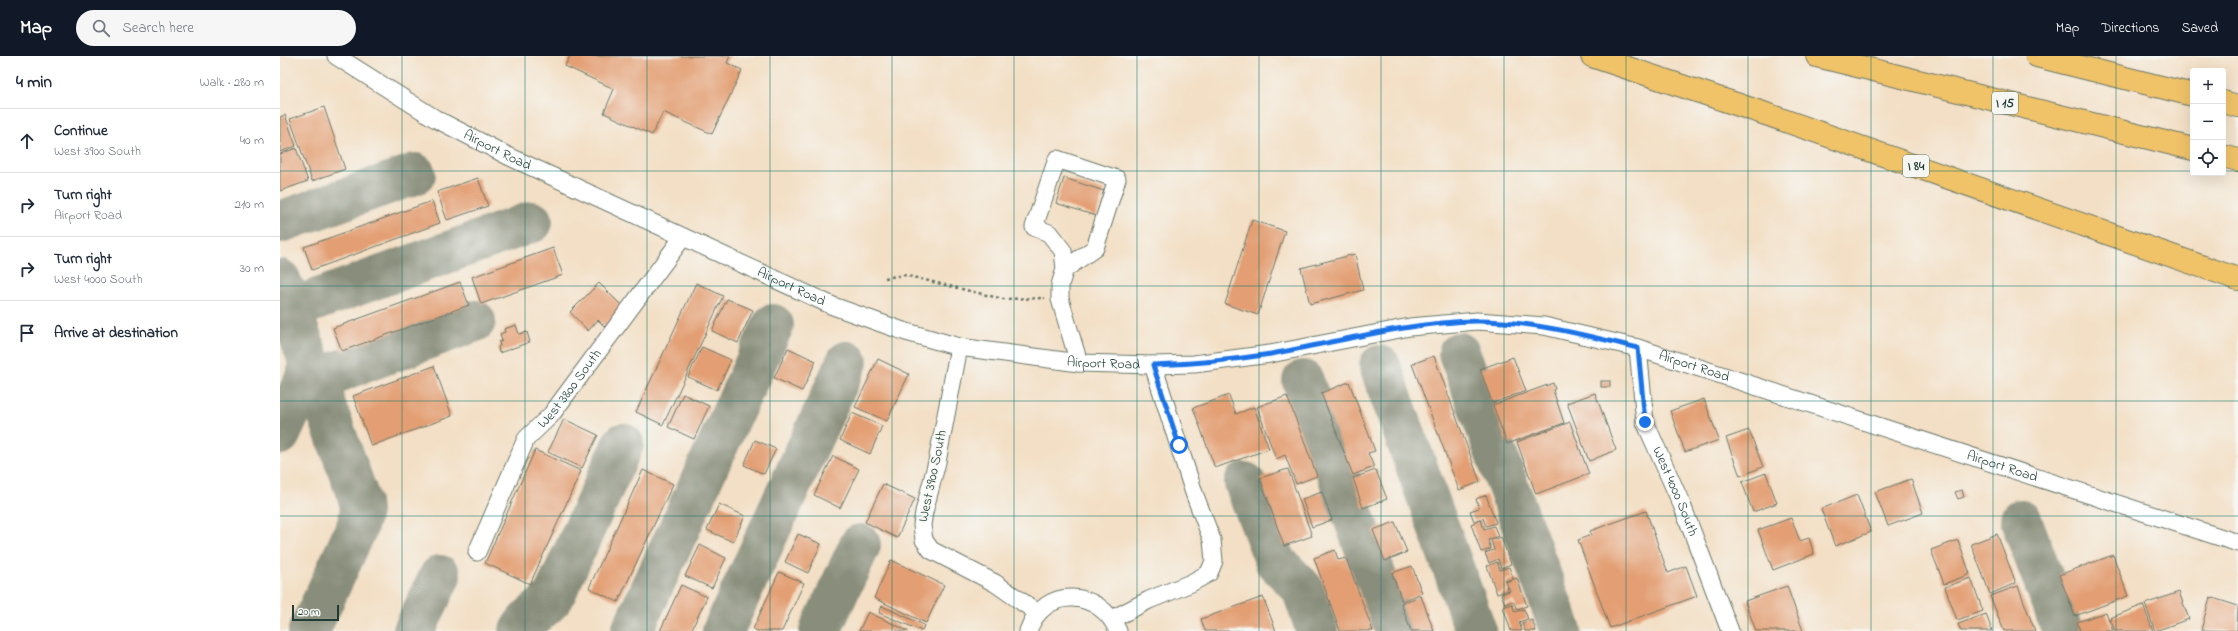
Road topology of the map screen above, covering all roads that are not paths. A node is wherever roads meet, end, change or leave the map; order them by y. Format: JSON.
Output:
{"nodes":[{"id":1,"x":336,"y":56,"type":"edge"},
{"id":2,"x":1592,"y":56,"type":"edge"},
{"id":3,"x":1817,"y":56,"type":"edge"},
{"id":4,"x":2036,"y":56,"type":"edge"},
{"id":5,"x":2190,"y":94,"type":"edge"},
{"id":6,"x":2226,"y":103,"type":"edge"},
{"id":7,"x":2238,"y":106,"type":"edge"},
{"id":8,"x":2190,"y":148,"type":"edge"},
{"id":9,"x":2226,"y":157,"type":"edge"},
{"id":10,"x":2238,"y":160,"type":"edge"},
{"id":11,"x":683,"y":237,"type":"junction"},
{"id":12,"x":1065,"y":269,"type":"junction"},
{"id":13,"x":2238,"y":279,"type":"edge"},
{"id":14,"x":959,"y":348,"type":"junction"},
{"id":15,"x":1638,"y":348,"type":"junction"},
{"id":16,"x":1079,"y":363,"type":"junction"},
{"id":17,"x":1153,"y":365,"type":"junction"},
{"id":18,"x":2238,"y":543,"type":"edge"},
{"id":19,"x":477,"y":552,"type":"dead end"},
{"id":20,"x":1038,"y":612,"type":"junction"},
{"id":21,"x":1115,"y":625,"type":"edge"},
{"id":22,"x":1028,"y":631,"type":"edge"},
{"id":23,"x":1730,"y":631,"type":"edge"}],
"edges":[{"from":1,"to":11,"type":"street","name":"Airport Road"},
{"from":2,"to":13,"type":"highway","number":"I 84"},
{"from":3,"to":8,"type":"highway","number":"I 15"},
{"from":4,"to":5,"type":"highway"},
{"from":6,"to":7,"type":"highway"},
{"from":9,"to":10,"type":"highway"},
{"from":11,"to":14,"type":"street","name":"Airport Road"},
{"from":11,"to":19,"type":"street","name":"West 3800 South"},
{"from":12,"to":12,"type":"street"},
{"from":12,"to":16,"type":"street"},
{"from":14,"to":16,"type":"street","name":"Airport Road"},
{"from":14,"to":20,"type":"street","name":"West 3900 South"},
{"from":15,"to":17,"type":"street","name":"Airport Road"},
{"from":15,"to":18,"type":"street","name":"Airport Road"},
{"from":15,"to":23,"type":"street","name":"West 4000 South"},
{"from":16,"to":17,"type":"street","name":"Airport Road"},
{"from":17,"to":21,"type":"street"},
{"from":20,"to":21,"type":"street"},
{"from":20,"to":22,"type":"street"}]}
